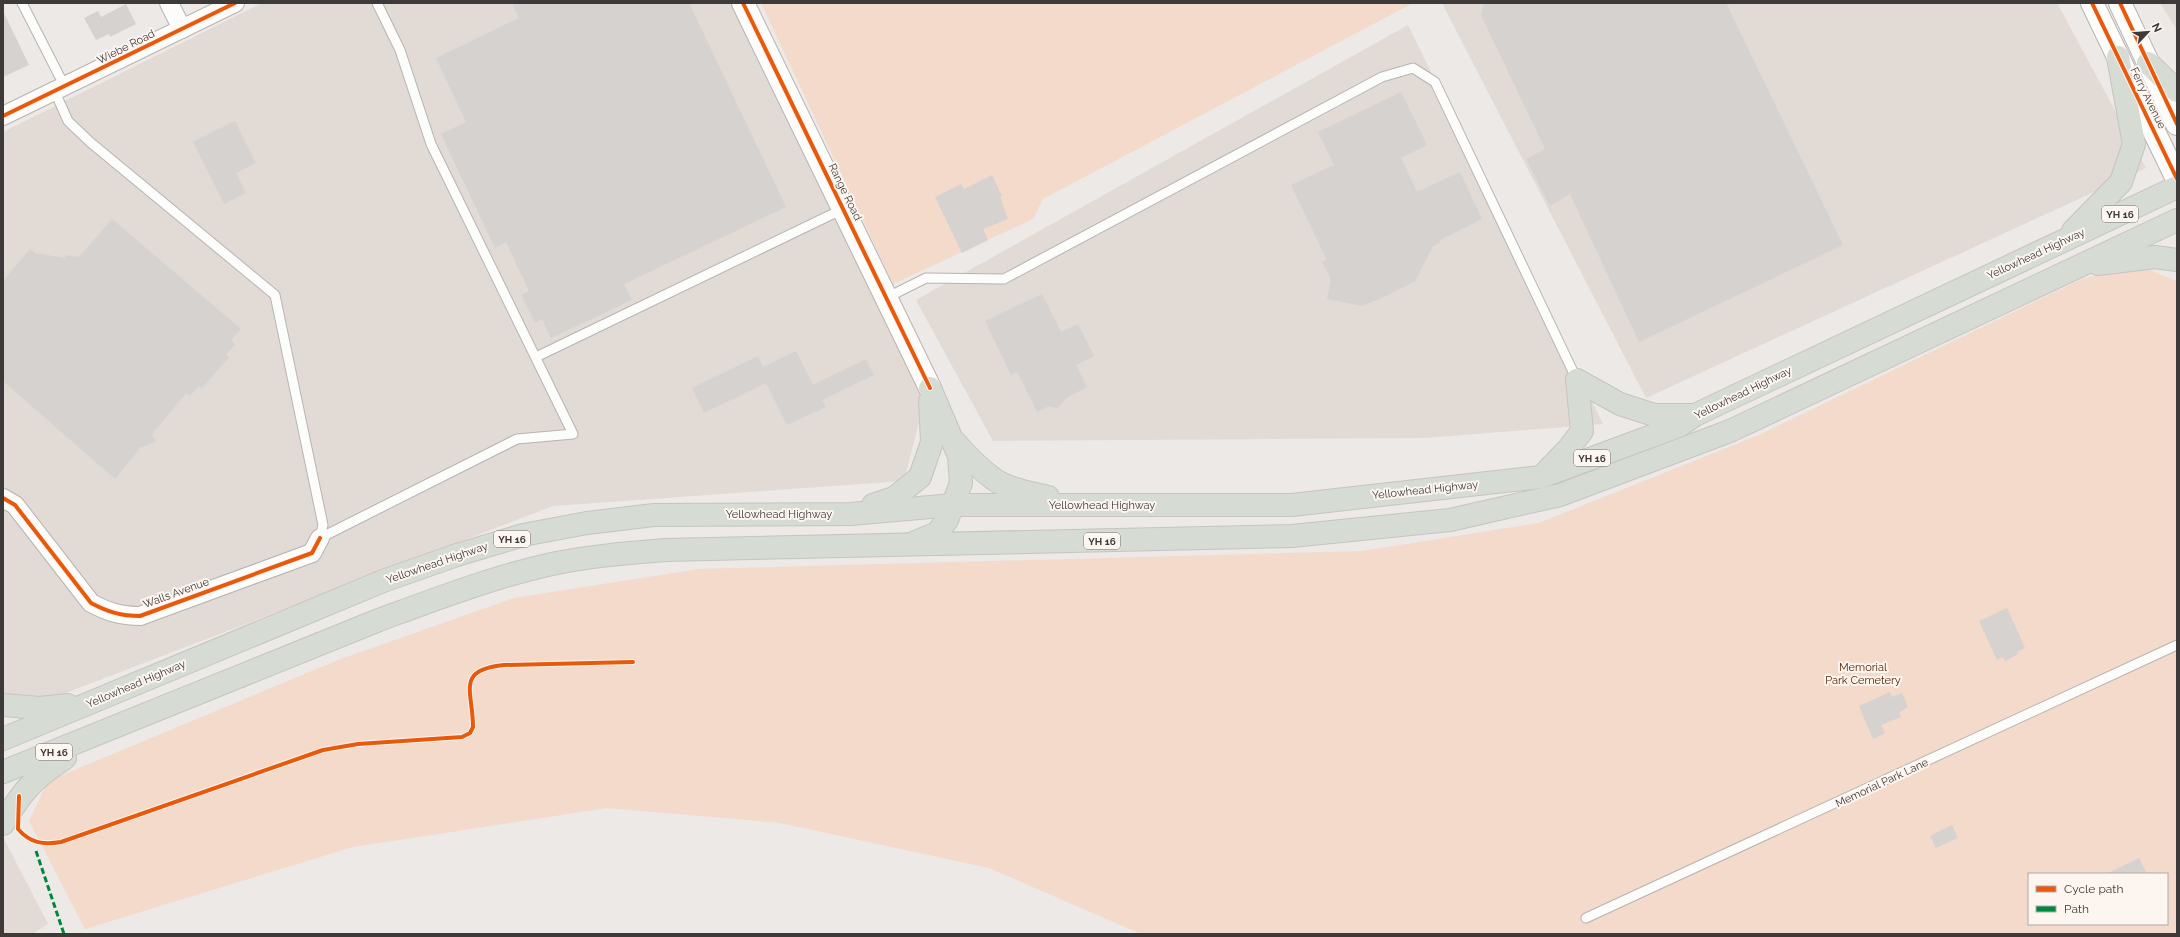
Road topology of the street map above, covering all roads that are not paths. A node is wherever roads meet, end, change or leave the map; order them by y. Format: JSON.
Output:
{"nodes":[{"id":1,"x":22,"y":3,"type":"edge"},
{"id":2,"x":169,"y":3,"type":"edge"},
{"id":3,"x":235,"y":3,"type":"edge"},
{"id":4,"x":377,"y":3,"type":"edge"},
{"id":5,"x":743,"y":3,"type":"edge"},
{"id":6,"x":2092,"y":3,"type":"edge"},
{"id":7,"x":2120,"y":3,"type":"edge"},
{"id":8,"x":182,"y":29,"type":"junction"},
{"id":9,"x":2118,"y":57,"type":"junction"},
{"id":10,"x":2148,"y":63,"type":"junction"},
{"id":11,"x":60,"y":90,"type":"junction"},
{"id":12,"x":2177,"y":91,"type":"edge"},
{"id":13,"x":3,"y":116,"type":"edge"},
{"id":14,"x":2177,"y":124,"type":"edge"},
{"id":15,"x":2177,"y":179,"type":"edge"},
{"id":16,"x":2177,"y":187,"type":"edge"},
{"id":17,"x":843,"y":209,"type":"junction"},
{"id":18,"x":2177,"y":220,"type":"edge"},
{"id":19,"x":2063,"y":242,"type":"junction"},
{"id":20,"x":2177,"y":260,"type":"edge"},
{"id":21,"x":2078,"y":266,"type":"junction"},
{"id":22,"x":886,"y":298,"type":"junction"},
{"id":23,"x":536,"y":358,"type":"junction"},
{"id":24,"x":1577,"y":380,"type":"junction"},
{"id":25,"x":930,"y":388,"type":"junction"},
{"id":26,"x":1695,"y":415,"type":"junction"},
{"id":27,"x":951,"y":438,"type":"junction"},
{"id":28,"x":1541,"y":477,"type":"junction"},
{"id":29,"x":3,"y":498,"type":"edge"},
{"id":30,"x":953,"y":505,"type":"junction"},
{"id":31,"x":1079,"y":505,"type":"junction"},
{"id":32,"x":851,"y":514,"type":"junction"},
{"id":33,"x":320,"y":538,"type":"junction"},
{"id":34,"x":907,"y":545,"type":"junction"},
{"id":35,"x":2177,"y":645,"type":"edge"},
{"id":36,"x":98,"y":700,"type":"junction"},
{"id":37,"x":3,"y":705,"type":"edge"},
{"id":38,"x":105,"y":732,"type":"junction"},
{"id":39,"x":3,"y":739,"type":"edge"},
{"id":40,"x":3,"y":772,"type":"edge"},
{"id":41,"x":3,"y":824,"type":"edge"},
{"id":42,"x":1586,"y":918,"type":"dead end"}],
"edges":[{"from":1,"to":11,"type":"lane"},
{"from":2,"to":8,"type":"street"},
{"from":3,"to":8,"type":"street","name":"Wiebe Road"},
{"from":4,"to":23,"type":"lane"},
{"from":5,"to":17,"type":"street","name":"Range Road"},
{"from":6,"to":9,"type":"street","name":"Ferry Avenue"},
{"from":7,"to":10,"type":"street","name":"Ferry Avenue"},
{"from":8,"to":11,"type":"street","name":"Wiebe Road"},
{"from":9,"to":15,"type":"street","name":"Ferry Avenue"},
{"from":9,"to":19,"type":"highway"},
{"from":10,"to":12,"type":"highway"},
{"from":10,"to":14,"type":"street","name":"Ferry Avenue"},
{"from":11,"to":13,"type":"street","name":"Wiebe Road"},
{"from":11,"to":33,"type":"lane"},
{"from":16,"to":19,"type":"highway","name":"Yellowhead Highway","number":"YH 16"},
{"from":17,"to":22,"type":"street","name":"Range Road"},
{"from":17,"to":23,"type":"lane"},
{"from":18,"to":21,"type":"highway","number":"YH 16"},
{"from":19,"to":26,"type":"highway","name":"Yellowhead Highway","number":"YH 16"},
{"from":20,"to":21,"type":"highway"},
{"from":21,"to":34,"type":"highway","number":"YH 16"},
{"from":22,"to":24,"type":"lane"},
{"from":22,"to":25,"type":"street","name":"Range Road"},
{"from":23,"to":33,"type":"lane"},
{"from":24,"to":26,"type":"highway"},
{"from":24,"to":28,"type":"highway"},
{"from":25,"to":27,"type":"highway"},
{"from":25,"to":32,"type":"highway"},
{"from":26,"to":28,"type":"highway","name":"Yellowhead Highway","number":"YH 16"},
{"from":27,"to":30,"type":"highway"},
{"from":27,"to":31,"type":"highway"},
{"from":28,"to":31,"type":"highway","name":"Yellowhead Highway","number":"YH 16"},
{"from":29,"to":33,"type":"street","name":"Walls Avenue"},
{"from":30,"to":31,"type":"highway","name":"Yellowhead Highway","number":"YH 16"},
{"from":30,"to":32,"type":"highway","name":"Yellowhead Highway","number":"YH 16"},
{"from":30,"to":34,"type":"highway"},
{"from":32,"to":36,"type":"highway","name":"Yellowhead Highway","number":"YH 16"},
{"from":34,"to":38,"type":"highway","number":"YH 16"},
{"from":35,"to":42,"type":"lane","name":"Memorial Park Lane"},
{"from":36,"to":37,"type":"highway"},
{"from":36,"to":39,"type":"highway","name":"Yellowhead Highway","number":"YH 16"},
{"from":38,"to":40,"type":"highway","number":"YH 16"},
{"from":38,"to":41,"type":"highway"}]}
